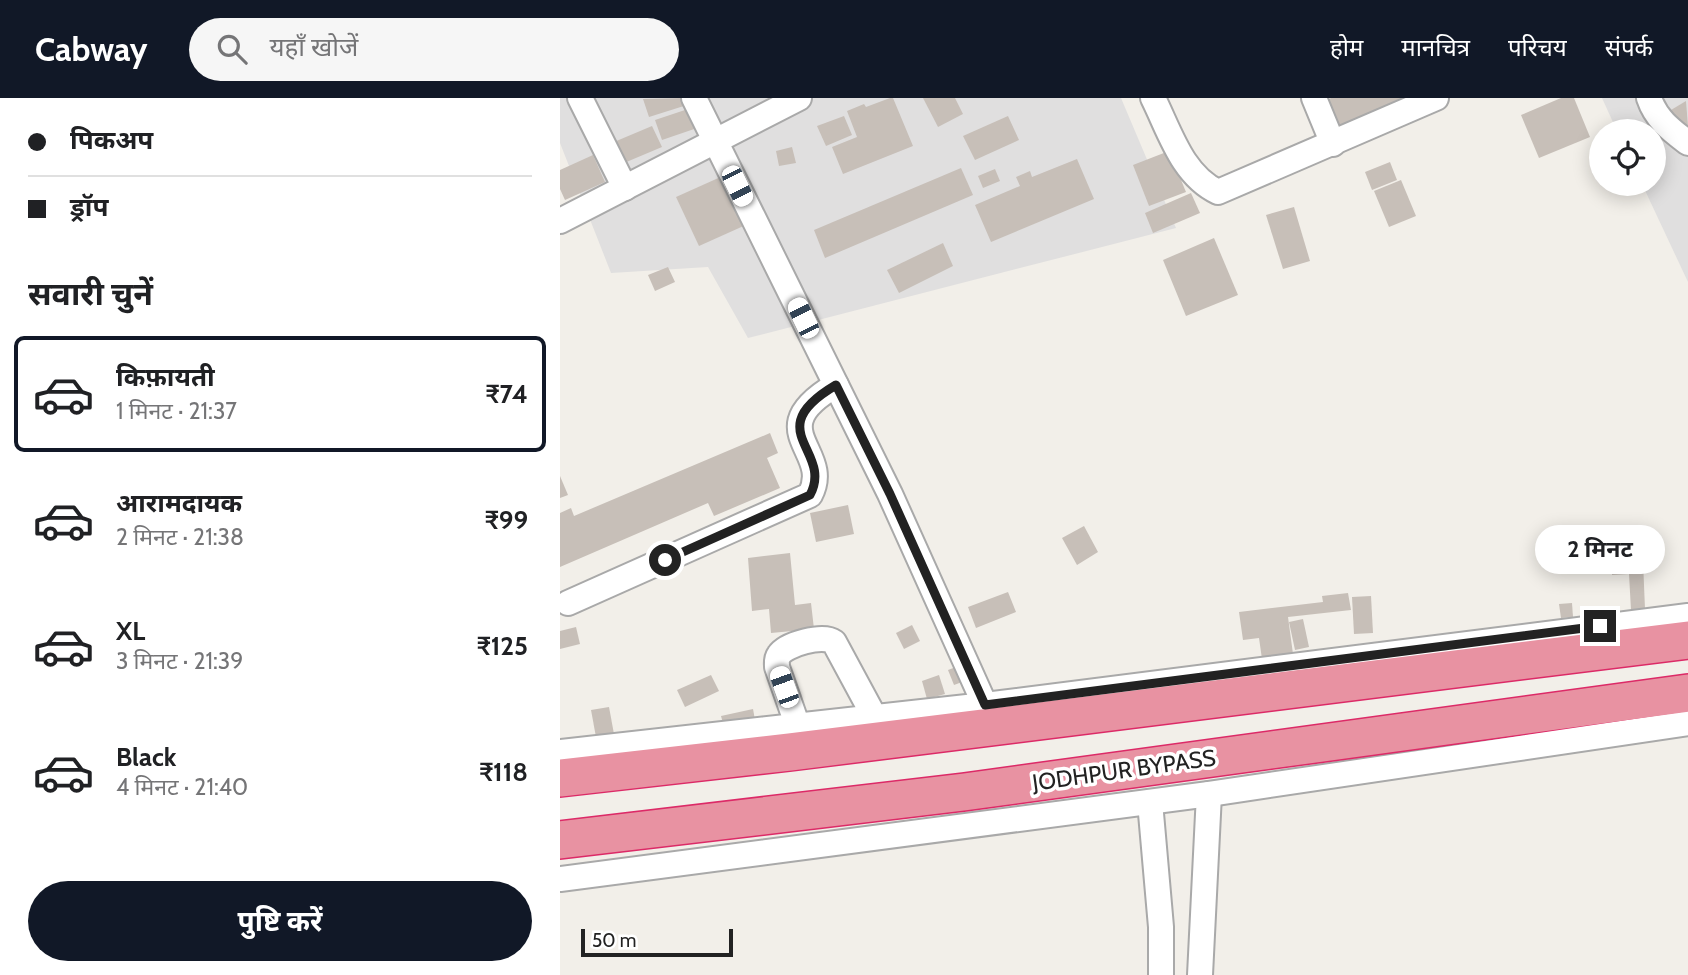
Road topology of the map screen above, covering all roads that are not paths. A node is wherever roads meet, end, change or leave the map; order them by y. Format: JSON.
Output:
{"nodes":[{"id":1,"x":580,"y":98,"type":"edge"},
{"id":2,"x":694,"y":98,"type":"edge"},
{"id":3,"x":799,"y":98,"type":"edge"},
{"id":4,"x":1153,"y":98,"type":"edge"},
{"id":5,"x":1314,"y":98,"type":"edge"},
{"id":6,"x":1436,"y":98,"type":"edge"},
{"id":7,"x":1648,"y":98,"type":"edge"},
{"id":8,"x":715,"y":142,"type":"junction"},
{"id":9,"x":1688,"y":143,"type":"edge"},
{"id":10,"x":1333,"y":144,"type":"junction"},
{"id":11,"x":625,"y":188,"type":"junction"},
{"id":12,"x":560,"y":221,"type":"edge"},
{"id":13,"x":836,"y":385,"type":"junction"},
{"id":14,"x":568,"y":603,"type":"dead end"},
{"id":15,"x":1688,"y":615,"type":"edge"},
{"id":16,"x":1688,"y":640,"type":"edge"},
{"id":17,"x":1688,"y":693,"type":"edge"},
{"id":18,"x":985,"y":705,"type":"junction"},
{"id":19,"x":875,"y":718,"type":"junction"},
{"id":20,"x":1688,"y":723,"type":"edge"},
{"id":21,"x":794,"y":739,"type":"junction"},
{"id":22,"x":560,"y":752,"type":"edge"},
{"id":23,"x":560,"y":778,"type":"edge"},
{"id":24,"x":1209,"y":794,"type":"junction"},
{"id":25,"x":1150,"y":802,"type":"junction"},
{"id":26,"x":560,"y":840,"type":"edge"},
{"id":27,"x":560,"y":879,"type":"edge"},
{"id":28,"x":1161,"y":975,"type":"edge"},
{"id":29,"x":1200,"y":975,"type":"edge"}],
"edges":[{"from":1,"to":11,"type":"street"},
{"from":2,"to":8,"type":"street"},
{"from":3,"to":8,"type":"street"},
{"from":4,"to":10,"type":"street"},
{"from":5,"to":10,"type":"street"},
{"from":6,"to":10,"type":"street"},
{"from":7,"to":9,"type":"street"},
{"from":8,"to":11,"type":"street"},
{"from":8,"to":13,"type":"street"},
{"from":11,"to":12,"type":"street"},
{"from":13,"to":14,"type":"street"},
{"from":13,"to":18,"type":"street"},
{"from":15,"to":18,"type":"street"},
{"from":16,"to":21,"type":"highway"},
{"from":17,"to":26,"type":"highway","name":"JODHPUR BYPASS"},
{"from":18,"to":19,"type":"street"},
{"from":19,"to":21,"type":"street"},
{"from":19,"to":21,"type":"street"},
{"from":20,"to":24,"type":"street"},
{"from":21,"to":22,"type":"street"},
{"from":21,"to":23,"type":"highway"},
{"from":24,"to":25,"type":"street"},
{"from":24,"to":29,"type":"street"},
{"from":25,"to":27,"type":"street"},
{"from":25,"to":28,"type":"street"}]}
